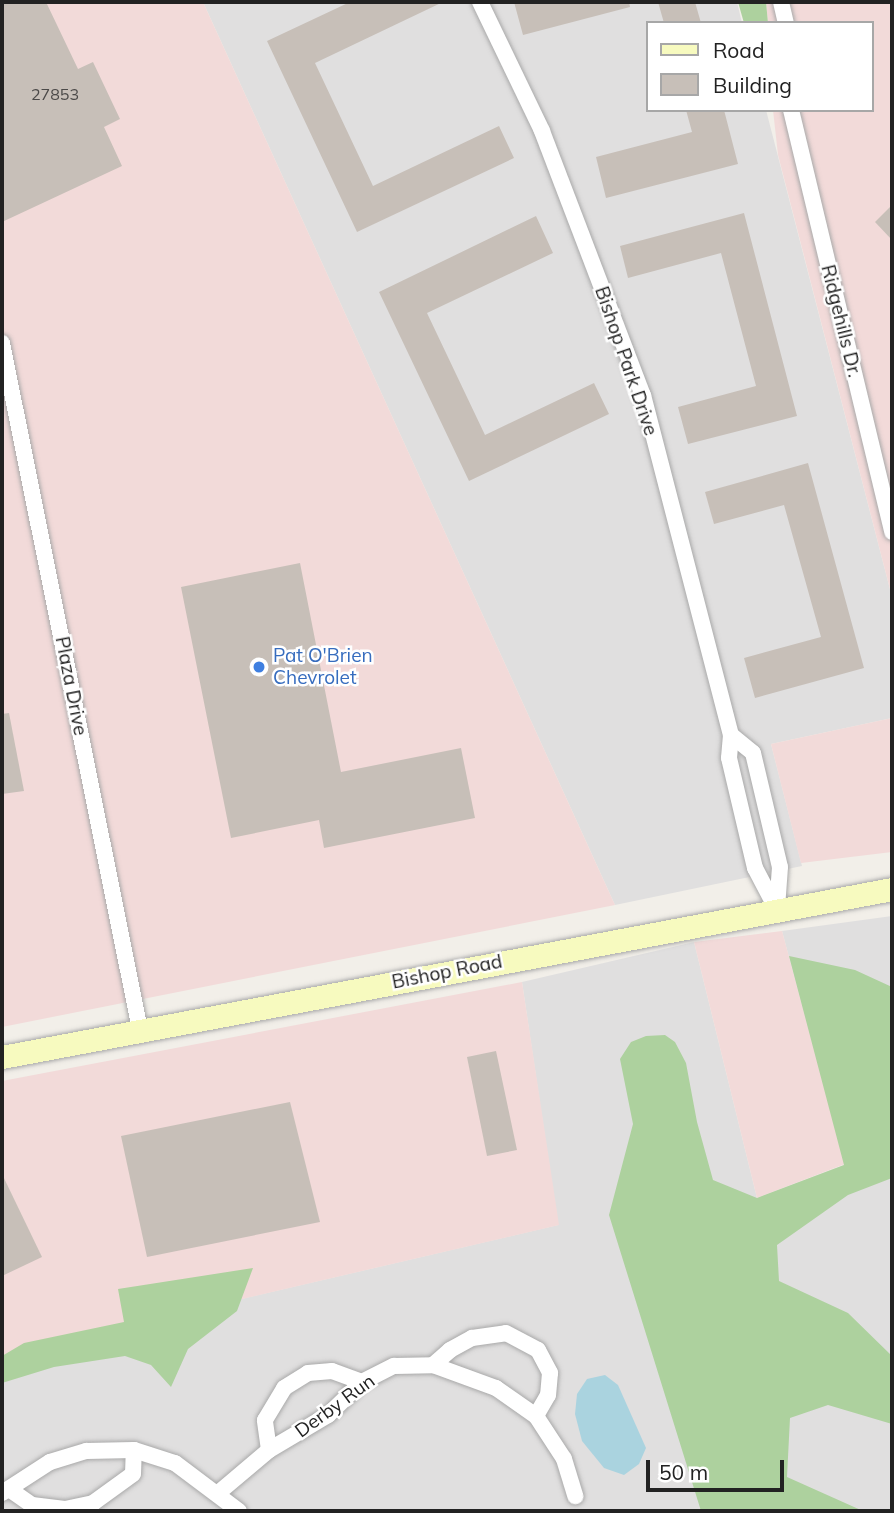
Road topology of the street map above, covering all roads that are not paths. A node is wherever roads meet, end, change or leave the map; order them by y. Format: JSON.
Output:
{"nodes":[{"id":1,"x":480,"y":2,"type":"edge"},
{"id":2,"x":781,"y":2,"type":"edge"},
{"id":3,"x":786,"y":21,"type":"edge"},
{"id":4,"x":791,"y":112,"type":"edge"},
{"id":5,"x":2,"y":342,"type":"edge"},
{"id":6,"x":892,"y":532,"type":"edge"},
{"id":7,"x":731,"y":735,"type":"junction"},
{"id":8,"x":892,"y":889,"type":"edge"},
{"id":9,"x":777,"y":910,"type":"junction"},
{"id":10,"x":140,"y":1030,"type":"junction"},
{"id":11,"x":2,"y":1057,"type":"edge"},
{"id":12,"x":433,"y":1365,"type":"junction"},
{"id":13,"x":362,"y":1382,"type":"junction"},
{"id":14,"x":536,"y":1416,"type":"junction"},
{"id":15,"x":134,"y":1450,"type":"junction"},
{"id":16,"x":269,"y":1450,"type":"junction"},
{"id":17,"x":5,"y":1491,"type":"edge"},
{"id":18,"x":217,"y":1494,"type":"junction"},
{"id":19,"x":575,"y":1496,"type":"dead end"},
{"id":20,"x":239,"y":1511,"type":"edge"}],
"edges":[{"from":1,"to":7,"type":"street","name":"Bishop Park Drive"},
{"from":2,"to":3,"type":"street"},
{"from":4,"to":6,"type":"street","name":"Ridgehills Dr."},
{"from":5,"to":10,"type":"street","name":"Plaza Drive"},
{"from":7,"to":9,"type":"street","name":"Bishop Park Drive"},
{"from":7,"to":9,"type":"street","name":"Bishop Park Drive"},
{"from":8,"to":9,"type":"main road","name":"Bishop Road"},
{"from":9,"to":10,"type":"main road","name":"Bishop Road"},
{"from":10,"to":11,"type":"main road","name":"Bishop Road"},
{"from":12,"to":13,"type":"street","name":"Derby Run"},
{"from":12,"to":14,"type":"street","name":"Derby Run"},
{"from":12,"to":14,"type":"street"},
{"from":13,"to":16,"type":"street","name":"Derby Run"},
{"from":13,"to":16,"type":"street"},
{"from":14,"to":19,"type":"street","name":"Derby Run"},
{"from":15,"to":17,"type":"street"},
{"from":15,"to":17,"type":"street"},
{"from":15,"to":18,"type":"street"},
{"from":16,"to":18,"type":"street","name":"Derby Run"},
{"from":18,"to":20,"type":"street"}]}
